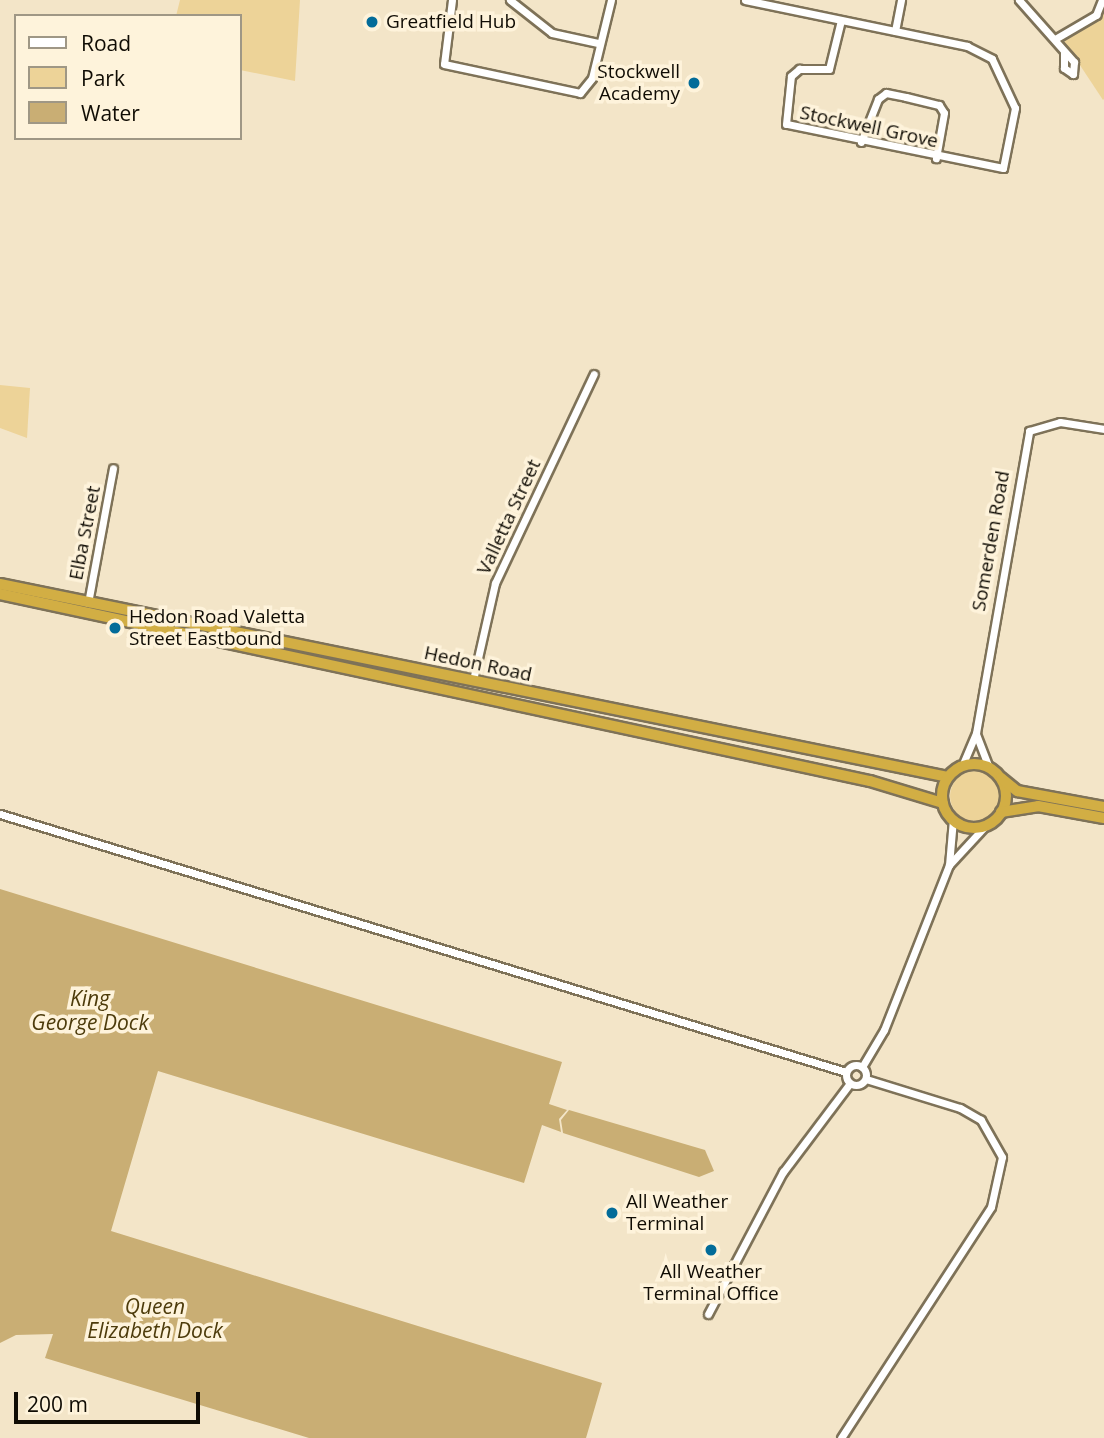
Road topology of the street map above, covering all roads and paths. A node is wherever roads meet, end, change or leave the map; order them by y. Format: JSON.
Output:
{"nodes":[{"id":1,"x":452,"y":0,"type":"edge"},
{"id":2,"x":510,"y":0,"type":"edge"},
{"id":3,"x":611,"y":0,"type":"edge"},
{"id":4,"x":745,"y":0,"type":"edge"},
{"id":5,"x":901,"y":0,"type":"edge"},
{"id":6,"x":1019,"y":0,"type":"edge"},
{"id":7,"x":1102,"y":0,"type":"edge"},
{"id":8,"x":841,"y":20,"type":"junction"},
{"id":9,"x":895,"y":31,"type":"junction"},
{"id":10,"x":1055,"y":39,"type":"junction"},
{"id":11,"x":598,"y":43,"type":"junction"},
{"id":12,"x":1064,"y":52,"type":"dead end"},
{"id":13,"x":860,"y":142,"type":"junction"},
{"id":14,"x":936,"y":158,"type":"junction"},
{"id":15,"x":594,"y":374,"type":"dead end"},
{"id":16,"x":1104,"y":429,"type":"edge"},
{"id":17,"x":113,"y":468,"type":"dead end"},
{"id":18,"x":0,"y":584,"type":"edge"},
{"id":19,"x":0,"y":594,"type":"edge"},
{"id":20,"x":88,"y":604,"type":"junction"},
{"id":21,"x":473,"y":680,"type":"junction"},
{"id":22,"x":976,"y":733,"type":"junction"},
{"id":23,"x":962,"y":766,"type":"junction"},
{"id":24,"x":989,"y":768,"type":"junction"},
{"id":25,"x":999,"y":776,"type":"junction"},
{"id":26,"x":948,"y":777,"type":"junction"},
{"id":27,"x":943,"y":803,"type":"junction"},
{"id":28,"x":1104,"y":807,"type":"edge"},
{"id":29,"x":1001,"y":812,"type":"junction"},
{"id":30,"x":0,"y":814,"type":"edge"},
{"id":31,"x":1104,"y":818,"type":"edge"},
{"id":32,"x":953,"y":819,"type":"junction"},
{"id":33,"x":987,"y":824,"type":"junction"},
{"id":34,"x":949,"y":865,"type":"junction"},
{"id":35,"x":862,"y":1067,"type":"junction"},
{"id":36,"x":846,"y":1072,"type":"junction"},
{"id":37,"x":866,"y":1079,"type":"junction"},
{"id":38,"x":850,"y":1083,"type":"junction"},
{"id":39,"x":708,"y":1314,"type":"dead end"},
{"id":40,"x":841,"y":1438,"type":"edge"}],
"edges":[{"from":1,"to":11,"type":"street"},
{"from":2,"to":11,"type":"street"},
{"from":3,"to":11,"type":"street"},
{"from":4,"to":8,"type":"street"},
{"from":5,"to":9,"type":"street"},
{"from":6,"to":10,"type":"street"},
{"from":7,"to":10,"type":"street"},
{"from":8,"to":9,"type":"street"},
{"from":8,"to":13,"type":"street","name":"Stockwell Grove"},
{"from":9,"to":14,"type":"street","name":"Stockwell Grove"},
{"from":10,"to":12,"type":"street"},
{"from":13,"to":14,"type":"street","name":"Stockwell Grove"},
{"from":13,"to":14,"type":"street"},
{"from":15,"to":21,"type":"street","name":"Valletta Street"},
{"from":16,"to":22,"type":"street","name":"Somerden Road"},
{"from":17,"to":20,"type":"street","name":"Elba Street"},
{"from":18,"to":20,"type":"highway","name":"Hedon Road"},
{"from":19,"to":27,"type":"highway","name":"Hedon Road"},
{"from":20,"to":21,"type":"highway","name":"Hedon Road"},
{"from":21,"to":26,"type":"highway","name":"Hedon Road"},
{"from":22,"to":23,"type":"street","name":"Somerden Road"},
{"from":22,"to":24,"type":"street"},
{"from":23,"to":24,"type":"highway"},
{"from":23,"to":26,"type":"highway"},
{"from":24,"to":25,"type":"highway"},
{"from":25,"to":28,"type":"highway"},
{"from":25,"to":29,"type":"highway"},
{"from":26,"to":27,"type":"highway"},
{"from":27,"to":32,"type":"highway"},
{"from":29,"to":31,"type":"highway"},
{"from":29,"to":33,"type":"highway"},
{"from":30,"to":36,"type":"street"},
{"from":32,"to":33,"type":"highway"},
{"from":32,"to":34,"type":"street"},
{"from":33,"to":34,"type":"street"},
{"from":34,"to":35,"type":"street"},
{"from":35,"to":36,"type":"street"},
{"from":35,"to":37,"type":"street"},
{"from":36,"to":38,"type":"street"},
{"from":37,"to":38,"type":"street"},
{"from":37,"to":40,"type":"street"},
{"from":38,"to":39,"type":"street"}]}
